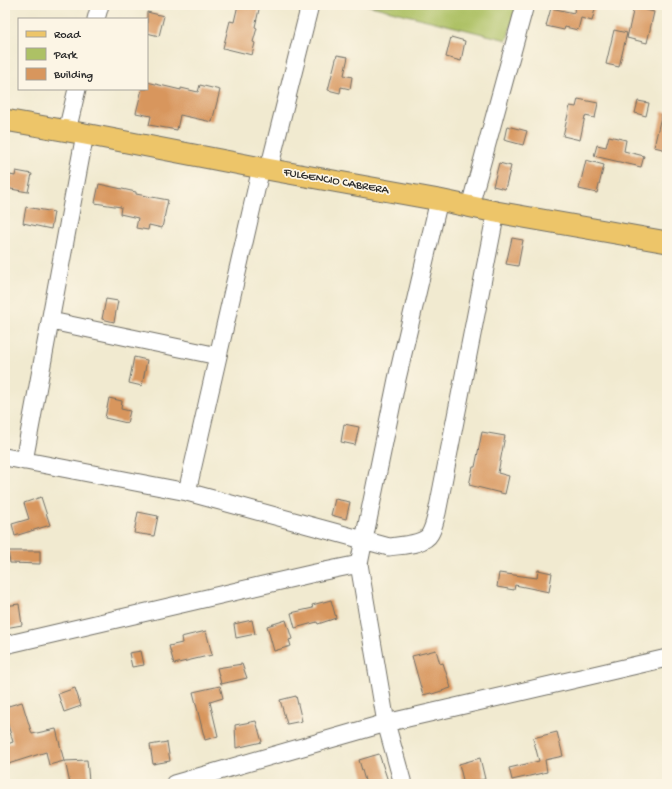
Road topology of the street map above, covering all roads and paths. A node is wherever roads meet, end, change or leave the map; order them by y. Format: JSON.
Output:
{"nodes":[{"id":1,"x":100,"y":5,"type":"edge"},
{"id":2,"x":310,"y":5,"type":"edge"},
{"id":3,"x":525,"y":5,"type":"edge"},
{"id":4,"x":96,"y":18,"type":"edge"},
{"id":5,"x":77,"y":90,"type":"edge"},
{"id":6,"x":5,"y":120,"type":"edge"},
{"id":7,"x":76,"y":132,"type":"junction"},
{"id":8,"x":265,"y":169,"type":"junction"},
{"id":9,"x":439,"y":200,"type":"junction"},
{"id":10,"x":470,"y":206,"type":"junction"},
{"id":11,"x":496,"y":212,"type":"junction"},
{"id":12,"x":667,"y":242,"type":"edge"},
{"id":13,"x":51,"y":321,"type":"junction"},
{"id":14,"x":218,"y":356,"type":"junction"},
{"id":15,"x":5,"y":457,"type":"edge"},
{"id":16,"x":24,"y":461,"type":"junction"},
{"id":17,"x":186,"y":492,"type":"junction"},
{"id":18,"x":364,"y":541,"type":"junction"},
{"id":19,"x":359,"y":564,"type":"junction"},
{"id":20,"x":5,"y":645,"type":"edge"},
{"id":21,"x":667,"y":658,"type":"edge"},
{"id":22,"x":386,"y":723,"type":"junction"},
{"id":23,"x":174,"y":784,"type":"edge"},
{"id":24,"x":403,"y":784,"type":"edge"}],
"edges":[{"from":1,"to":4,"type":"street"},
{"from":2,"to":8,"type":"street"},
{"from":3,"to":10,"type":"street"},
{"from":5,"to":7,"type":"street"},
{"from":6,"to":7,"type":"main road","name":"FULGENCIO CABRERA"},
{"from":7,"to":8,"type":"main road","name":"FULGENCIO CABRERA"},
{"from":7,"to":13,"type":"street"},
{"from":8,"to":9,"type":"main road","name":"FULGENCIO CABRERA"},
{"from":8,"to":14,"type":"street"},
{"from":9,"to":10,"type":"main road","name":"FULGENCIO CABRERA"},
{"from":9,"to":18,"type":"street"},
{"from":10,"to":11,"type":"main road","name":"FULGENCIO CABRERA"},
{"from":11,"to":12,"type":"main road","name":"FULGENCIO CABRERA"},
{"from":11,"to":18,"type":"street"},
{"from":13,"to":14,"type":"street"},
{"from":13,"to":16,"type":"street"},
{"from":14,"to":17,"type":"street"},
{"from":15,"to":16,"type":"street"},
{"from":16,"to":17,"type":"street"},
{"from":17,"to":18,"type":"street"},
{"from":18,"to":19,"type":"street"},
{"from":19,"to":20,"type":"street"},
{"from":19,"to":22,"type":"street"},
{"from":21,"to":22,"type":"street"},
{"from":22,"to":23,"type":"street"},
{"from":22,"to":24,"type":"street"}]}
